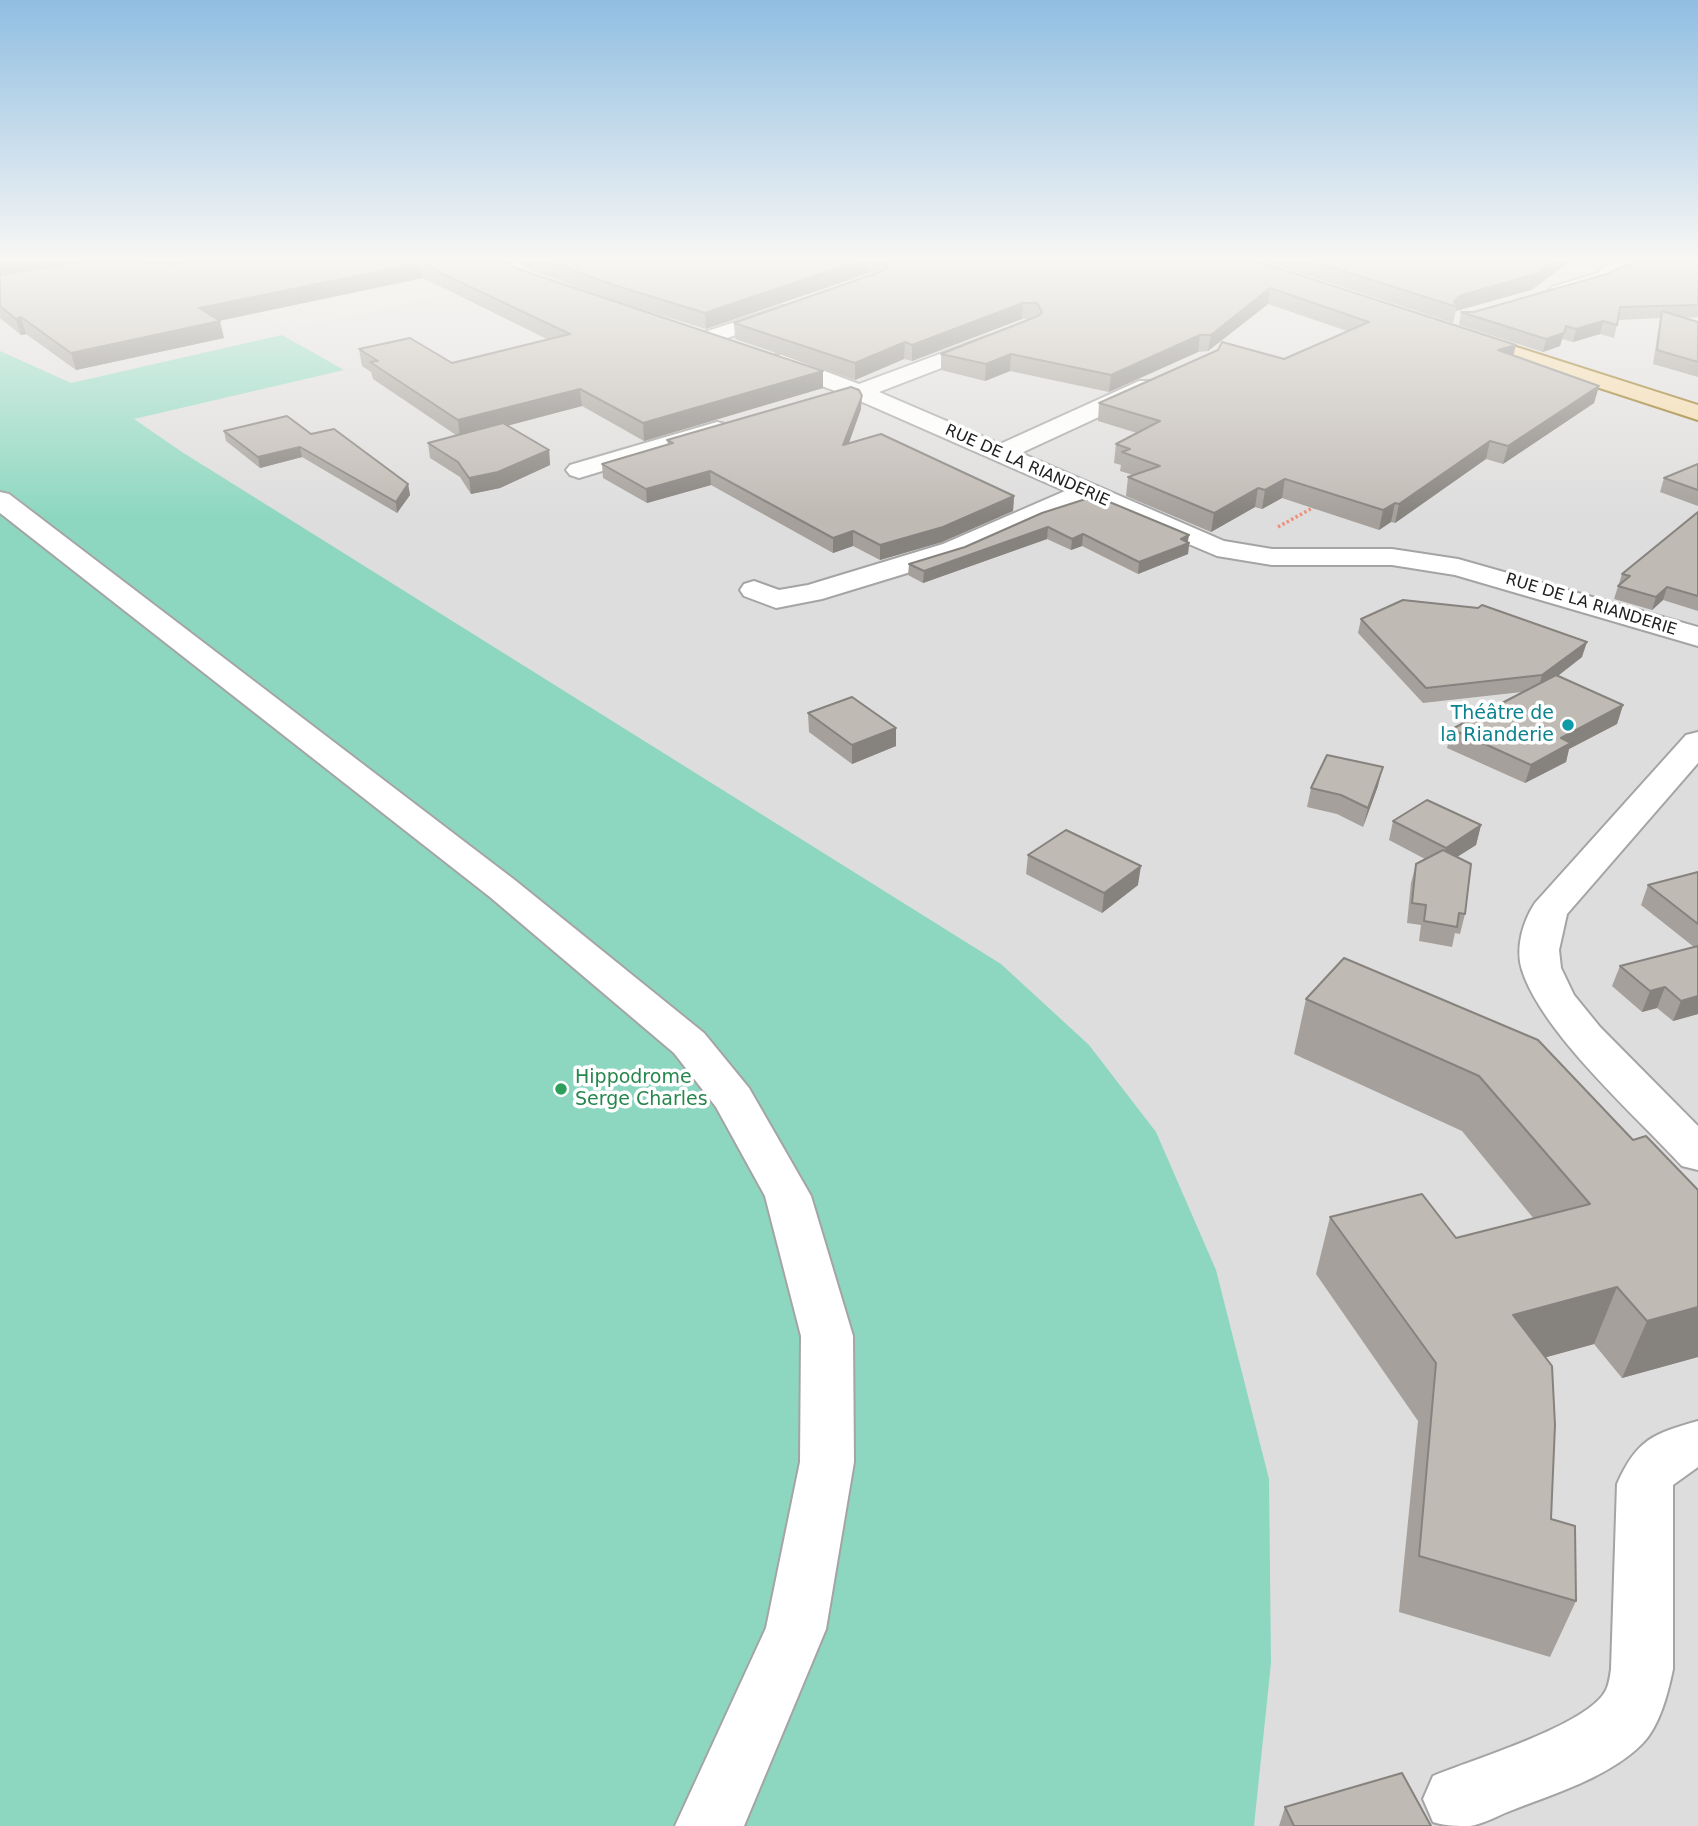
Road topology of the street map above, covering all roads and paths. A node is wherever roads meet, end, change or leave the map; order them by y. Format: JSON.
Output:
{"nodes":[{"id":1,"x":729,"y":346,"type":"edge"},
{"id":2,"x":976,"y":346,"type":"edge"},
{"id":3,"x":1523,"y":346,"type":"edge"},
{"id":4,"x":1540,"y":346,"type":"edge"},
{"id":5,"x":1170,"y":375,"type":"edge"},
{"id":6,"x":856,"y":391,"type":"junction"},
{"id":7,"x":1698,"y":394,"type":"edge"},
{"id":8,"x":814,"y":401,"type":"edge"},
{"id":9,"x":1698,"y":413,"type":"edge"},
{"id":10,"x":736,"y":424,"type":"edge"},
{"id":11,"x":999,"y":454,"type":"junction"},
{"id":12,"x":579,"y":470,"type":"dead end"},
{"id":13,"x":1085,"y":492,"type":"junction"},
{"id":14,"x":0,"y":500,"type":"edge"},
{"id":15,"x":1325,"y":501,"type":"edge"},
{"id":16,"x":1231,"y":552,"type":"junction"},
{"id":17,"x":754,"y":590,"type":"dead end"},
{"id":18,"x":1698,"y":637,"type":"edge"},
{"id":19,"x":1698,"y":742,"type":"edge"},
{"id":20,"x":1698,"y":1154,"type":"edge"},
{"id":21,"x":1698,"y":1444,"type":"edge"},
{"id":22,"x":1456,"y":1799,"type":"dead end"},
{"id":23,"x":708,"y":1826,"type":"edge"}],
"edges":[{"from":1,"to":6,"type":"street","name":"RUE DE LA RIANDERIE"},
{"from":2,"to":6,"type":"street"},
{"from":3,"to":9,"type":"main road"},
{"from":4,"to":7,"type":"main road"},
{"from":5,"to":11,"type":"street"},
{"from":6,"to":8,"type":"street"},
{"from":6,"to":11,"type":"street","name":"RUE DE LA RIANDERIE"},
{"from":10,"to":12,"type":"street"},
{"from":11,"to":13,"type":"street","name":"RUE DE LA RIANDERIE"},
{"from":13,"to":16,"type":"street","name":"RUE DE LA RIANDERIE"},
{"from":13,"to":17,"type":"street"},
{"from":14,"to":23,"type":"street"},
{"from":15,"to":16,"type":"path"},
{"from":16,"to":18,"type":"street","name":"RUE DE LA RIANDERIE"},
{"from":19,"to":20,"type":"street"},
{"from":21,"to":22,"type":"street"}]}
